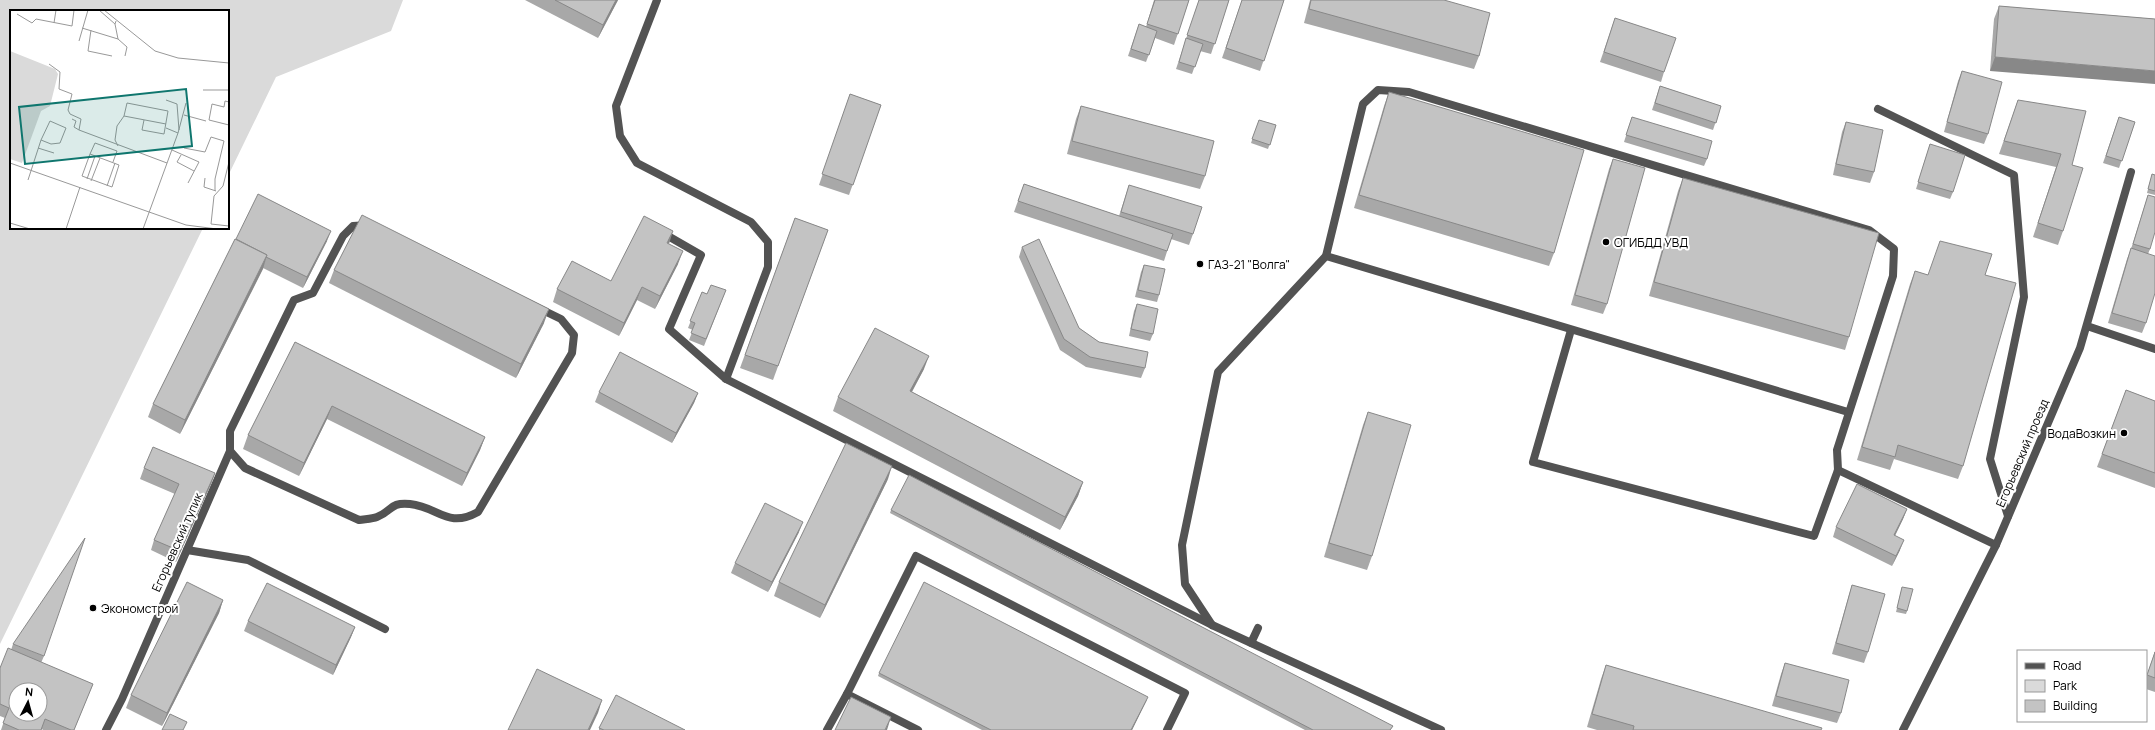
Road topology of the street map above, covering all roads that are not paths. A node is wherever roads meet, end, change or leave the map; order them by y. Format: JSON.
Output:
{"nodes":[{"id":1,"x":657,"y":0,"type":"edge"},
{"id":2,"x":1878,"y":109,"type":"dead end"},
{"id":3,"x":2131,"y":172,"type":"dead end"},
{"id":4,"x":657,"y":229,"type":"edge"},
{"id":5,"x":1326,"y":256,"type":"junction"},
{"id":6,"x":2087,"y":326,"type":"junction"},
{"id":7,"x":1571,"y":330,"type":"junction"},
{"id":8,"x":2155,"y":349,"type":"edge"},
{"id":9,"x":726,"y":379,"type":"junction"},
{"id":10,"x":1848,"y":412,"type":"junction"},
{"id":11,"x":230,"y":451,"type":"junction"},
{"id":12,"x":1838,"y":470,"type":"junction"},
{"id":13,"x":2008,"y":516,"type":"junction"},
{"id":14,"x":1996,"y":545,"type":"junction"},
{"id":15,"x":187,"y":550,"type":"junction"},
{"id":16,"x":1212,"y":626,"type":"junction"},
{"id":17,"x":1258,"y":628,"type":"dead end"},
{"id":18,"x":385,"y":629,"type":"dead end"},
{"id":19,"x":1251,"y":643,"type":"junction"},
{"id":20,"x":846,"y":694,"type":"junction"},
{"id":21,"x":903,"y":727,"type":"edge"},
{"id":22,"x":106,"y":730,"type":"edge"},
{"id":23,"x":826,"y":730,"type":"edge"},
{"id":24,"x":918,"y":730,"type":"edge"},
{"id":25,"x":1167,"y":730,"type":"edge"},
{"id":26,"x":1442,"y":730,"type":"edge"},
{"id":27,"x":1903,"y":730,"type":"edge"}],
"edges":[{"from":1,"to":9,"type":"street"},
{"from":2,"to":13,"type":"street"},
{"from":3,"to":6,"type":"street","name":"Егорьевский проезд"},
{"from":4,"to":9,"type":"street"},
{"from":5,"to":7,"type":"street"},
{"from":5,"to":10,"type":"street"},
{"from":5,"to":16,"type":"street"},
{"from":6,"to":8,"type":"street"},
{"from":6,"to":13,"type":"street","name":"Егорьевский проезд"},
{"from":7,"to":10,"type":"street"},
{"from":7,"to":12,"type":"street"},
{"from":9,"to":16,"type":"street"},
{"from":10,"to":12,"type":"street"},
{"from":11,"to":11,"type":"street"},
{"from":11,"to":15,"type":"street","name":"Егорьевский тупик"},
{"from":12,"to":14,"type":"street"},
{"from":13,"to":14,"type":"street","name":"Егорьевский проезд"},
{"from":14,"to":27,"type":"street","name":"Егорьевский проезд"},
{"from":15,"to":18,"type":"street"},
{"from":15,"to":22,"type":"street","name":"Егорьевский тупик"},
{"from":16,"to":19,"type":"street"},
{"from":17,"to":19,"type":"street"},
{"from":19,"to":26,"type":"street"},
{"from":20,"to":21,"type":"street"},
{"from":20,"to":23,"type":"street"},
{"from":20,"to":25,"type":"street"},
{"from":21,"to":24,"type":"street"}]}
